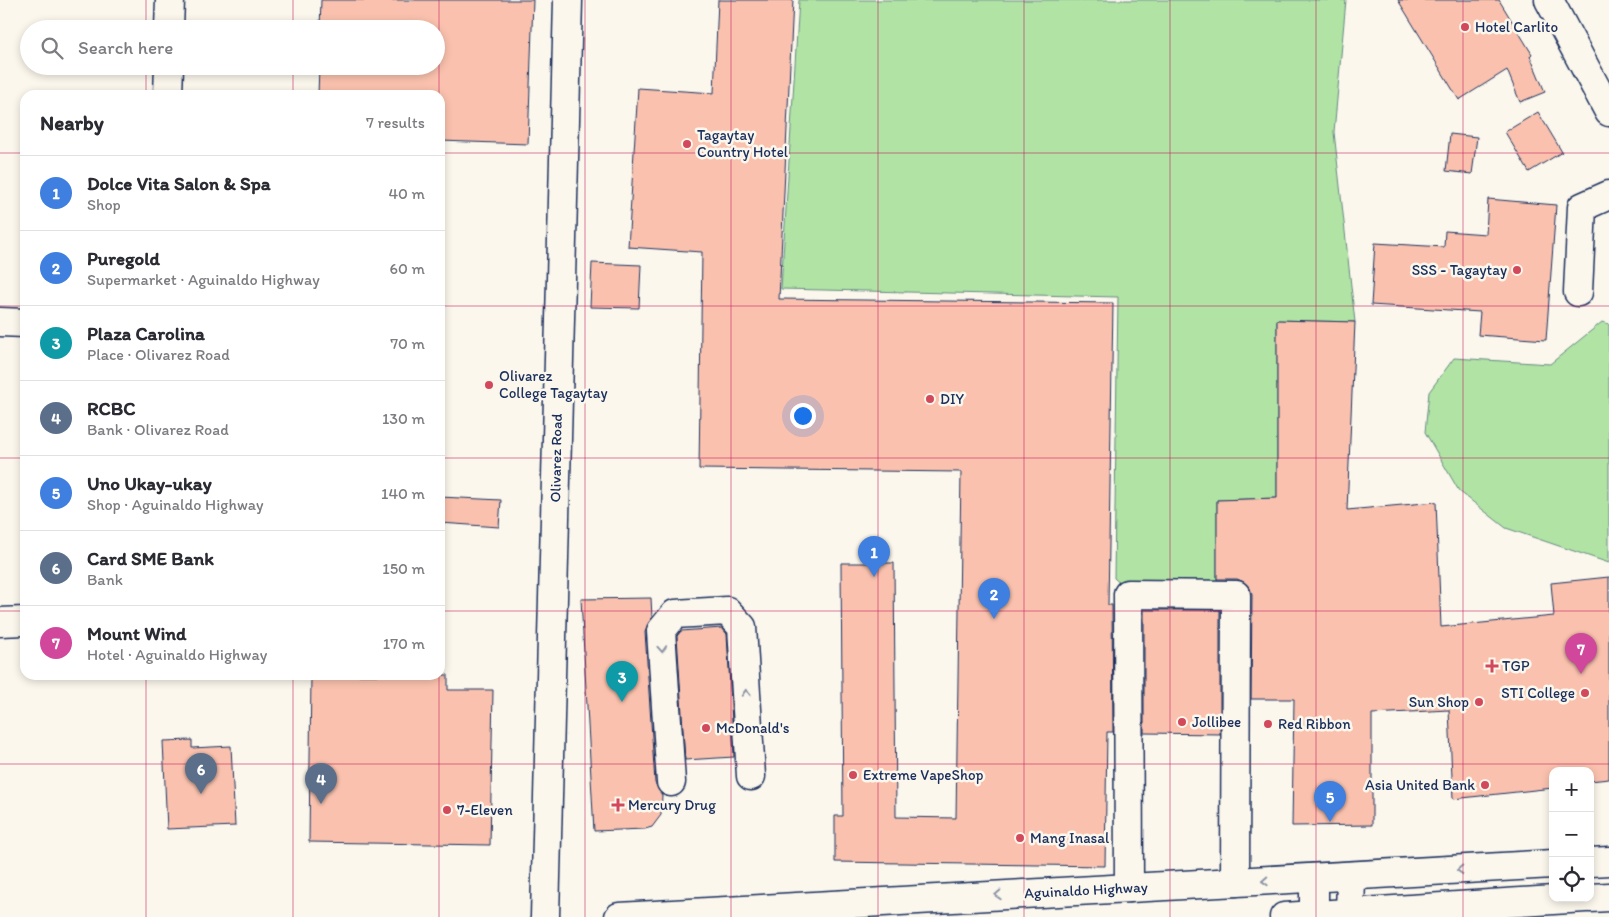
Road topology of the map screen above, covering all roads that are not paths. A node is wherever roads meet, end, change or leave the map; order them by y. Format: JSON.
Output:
{"nodes":[{"id":1,"x":170,"y":0,"type":"edge"},
{"id":2,"x":568,"y":0,"type":"edge"},
{"id":3,"x":1549,"y":0,"type":"edge"},
{"id":4,"x":169,"y":20,"type":"edge"},
{"id":5,"x":168,"y":75,"type":"edge"},
{"id":6,"x":168,"y":90,"type":"edge"},
{"id":7,"x":1609,"y":112,"type":"edge"},
{"id":8,"x":1609,"y":196,"type":"edge"},
{"id":9,"x":1578,"y":292,"type":"dead end"},
{"id":10,"x":0,"y":322,"type":"edge"},
{"id":11,"x":20,"y":323,"type":"edge"},
{"id":12,"x":20,"y":621,"type":"edge"},
{"id":13,"x":0,"y":622,"type":"edge"},
{"id":14,"x":751,"y":776,"type":"dead end"},
{"id":15,"x":671,"y":782,"type":"dead end"},
{"id":16,"x":1609,"y":861,"type":"edge"},
{"id":17,"x":1594,"y":862,"type":"edge"},
{"id":18,"x":1549,"y":864,"type":"edge"},
{"id":19,"x":1351,"y":876,"type":"junction"},
{"id":20,"x":1314,"y":878,"type":"junction"},
{"id":21,"x":1235,"y":882,"type":"junction"},
{"id":22,"x":1129,"y":888,"type":"junction"},
{"id":23,"x":1609,"y":897,"type":"edge"},
{"id":24,"x":1594,"y":898,"type":"edge"},
{"id":25,"x":1549,"y":901,"type":"edge"},
{"id":26,"x":1424,"y":912,"type":"edge"},
{"id":27,"x":1350,"y":915,"type":"edge"},
{"id":28,"x":1314,"y":916,"type":"edge"},
{"id":29,"x":545,"y":917,"type":"edge"},
{"id":30,"x":619,"y":917,"type":"edge"},
{"id":31,"x":1284,"y":917,"type":"edge"}],
"edges":[{"from":1,"to":4,"type":"main road"},
{"from":2,"to":29,"type":"main road","name":"Olivarez Road"},
{"from":3,"to":7,"type":"main road"},
{"from":5,"to":6,"type":"main road"},
{"from":8,"to":9,"type":"main road"},
{"from":10,"to":11,"type":"main road"},
{"from":12,"to":13,"type":"main road"},
{"from":14,"to":15,"type":"main road","one_way":true},
{"from":16,"to":17,"type":"main road"},
{"from":18,"to":19,"type":"main road","name":"Aguinaldo Highway","one_way":true},
{"from":19,"to":20,"type":"main road","name":"Aguinaldo Highway"},
{"from":19,"to":27,"type":"main road"},
{"from":20,"to":21,"type":"main road","name":"Aguinaldo Highway","one_way":true},
{"from":20,"to":28,"type":"main road"},
{"from":21,"to":22,"type":"main road","name":"Aguinaldo Highway"},
{"from":21,"to":22,"type":"main road"},
{"from":22,"to":30,"type":"main road","name":"Aguinaldo Highway","one_way":true},
{"from":23,"to":24,"type":"main road"},
{"from":25,"to":26,"type":"main road"},
{"from":26,"to":27,"type":"main road"},
{"from":27,"to":28,"type":"main road"},
{"from":28,"to":31,"type":"main road"}]}
